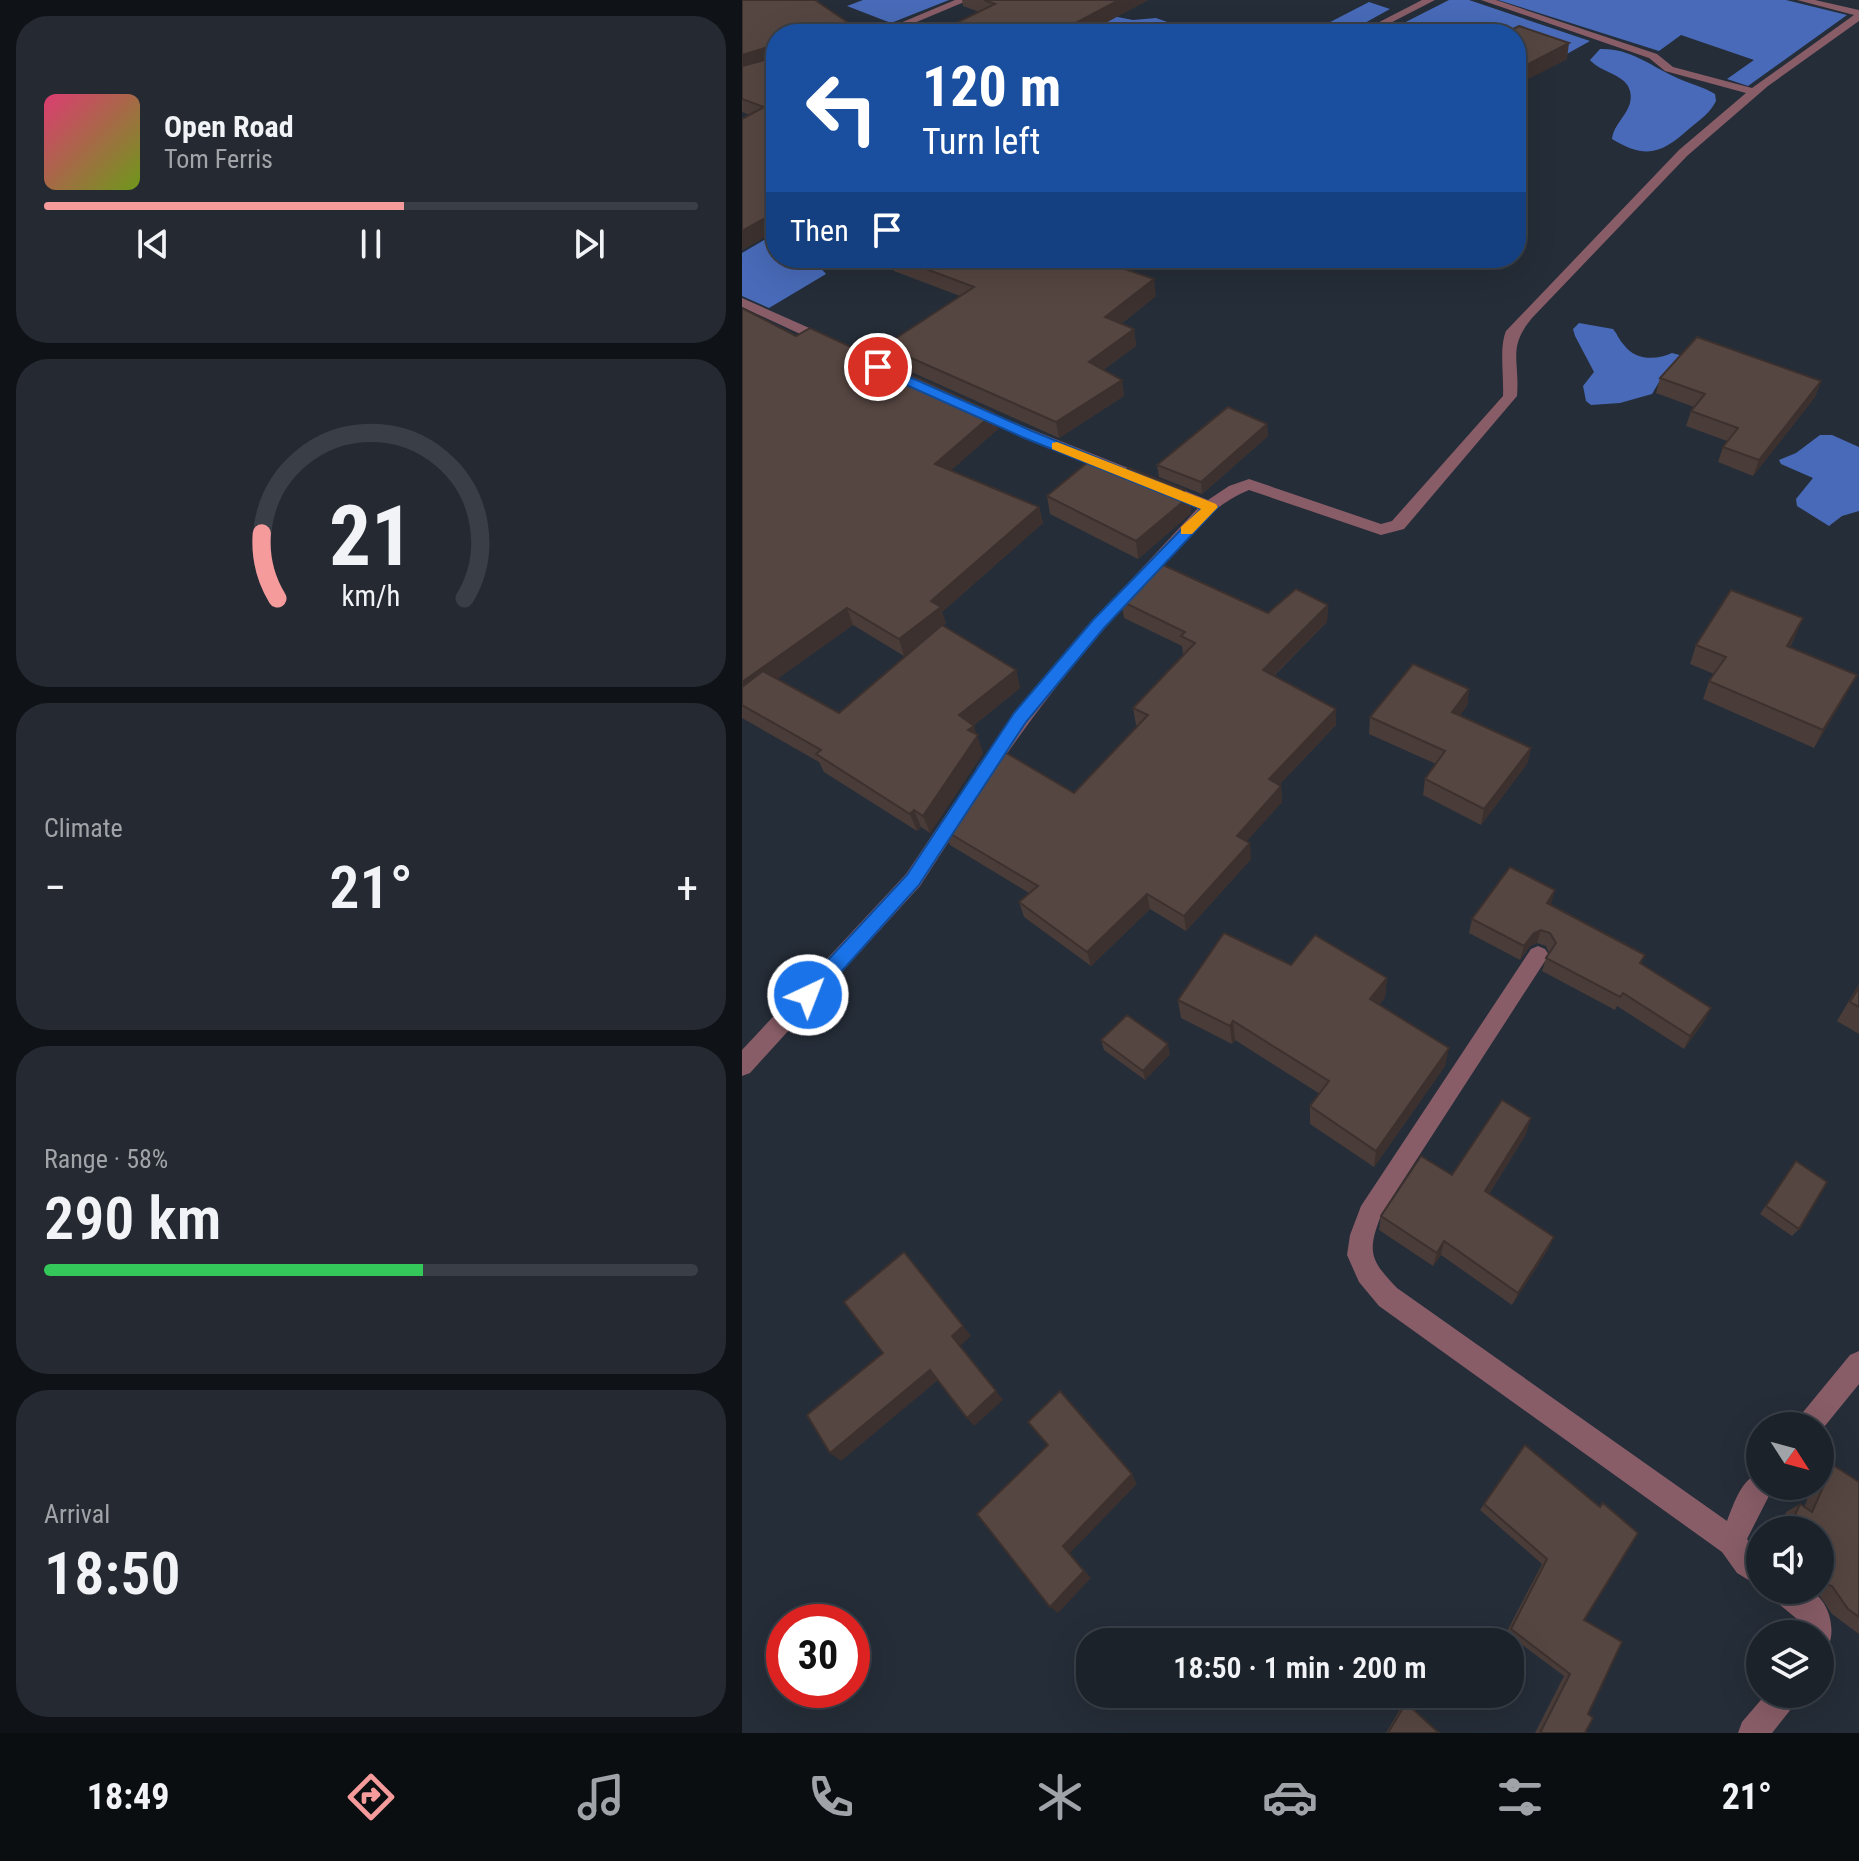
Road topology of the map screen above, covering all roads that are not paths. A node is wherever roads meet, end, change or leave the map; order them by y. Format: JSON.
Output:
{"nodes":[{"id":1,"x":964,"y":0,"type":"edge"},
{"id":2,"x":1430,"y":0,"type":"edge"},
{"id":3,"x":1486,"y":0,"type":"edge"},
{"id":4,"x":1802,"y":0,"type":"edge"},
{"id":5,"x":1859,"y":15,"type":"edge"},
{"id":6,"x":905,"y":24,"type":"edge"},
{"id":7,"x":1381,"y":24,"type":"edge"},
{"id":8,"x":1754,"y":92,"type":"junction"},
{"id":9,"x":742,"y":302,"type":"edge"},
{"id":10,"x":839,"y":347,"type":"edge"},
{"id":11,"x":960,"y":405,"type":"edge"},
{"id":12,"x":1211,"y":507,"type":"junction"},
{"id":13,"x":1538,"y":955,"type":"dead end"},
{"id":14,"x":742,"y":1066,"type":"edge"},
{"id":15,"x":1859,"y":1364,"type":"edge"},
{"id":16,"x":1820,"y":1412,"type":"edge"},
{"id":17,"x":1750,"y":1500,"type":"edge"},
{"id":18,"x":1732,"y":1542,"type":"junction"},
{"id":19,"x":1746,"y":1562,"type":"edge"},
{"id":20,"x":1805,"y":1604,"type":"edge"},
{"id":21,"x":1819,"y":1620,"type":"edge"},
{"id":22,"x":1774,"y":1708,"type":"edge"},
{"id":23,"x":1753,"y":1733,"type":"edge"}],
"edges":[{"from":1,"to":6,"type":"street"},
{"from":2,"to":7,"type":"street"},
{"from":3,"to":8,"type":"street"},
{"from":4,"to":5,"type":"street"},
{"from":5,"to":8,"type":"street"},
{"from":8,"to":12,"type":"street"},
{"from":9,"to":10,"type":"street"},
{"from":11,"to":12,"type":"street"},
{"from":12,"to":14,"type":"street"},
{"from":13,"to":18,"type":"street"},
{"from":15,"to":16,"type":"street"},
{"from":17,"to":18,"type":"street"},
{"from":18,"to":19,"type":"street"},
{"from":20,"to":21,"type":"street"},
{"from":22,"to":23,"type":"street"}]}
